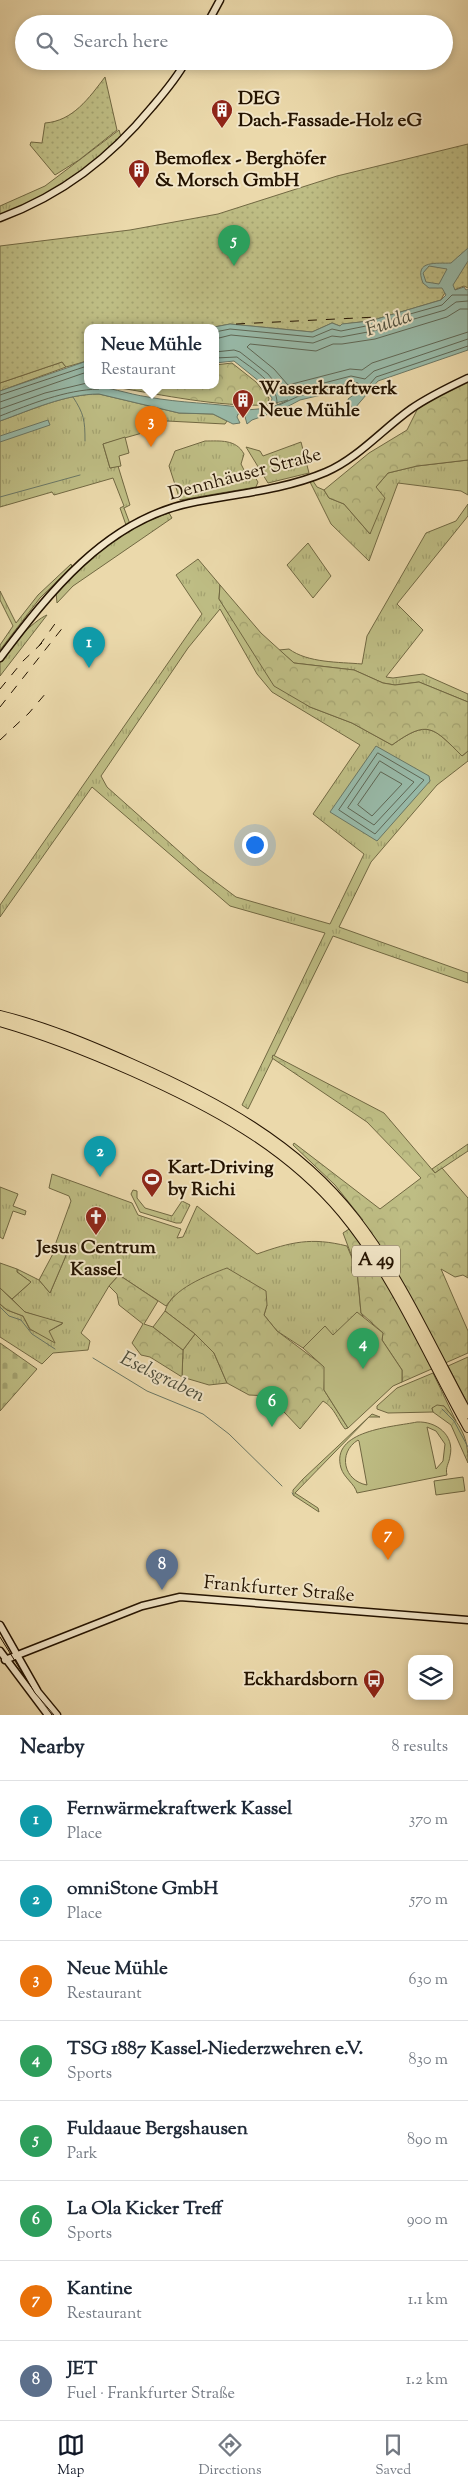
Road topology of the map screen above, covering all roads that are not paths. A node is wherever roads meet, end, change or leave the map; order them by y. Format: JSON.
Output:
{"nodes":[{"id":1,"x":220,"y":0,"type":"edge"},
{"id":2,"x":212,"y":15,"type":"edge"},
{"id":3,"x":179,"y":70,"type":"edge"},
{"id":4,"x":0,"y":218,"type":"edge"},
{"id":5,"x":468,"y":378,"type":"edge"},
{"id":6,"x":0,"y":658,"type":"edge"},
{"id":7,"x":0,"y":1014,"type":"edge"},
{"id":8,"x":0,"y":1022,"type":"edge"},
{"id":9,"x":234,"y":1118,"type":"junction"},
{"id":10,"x":244,"y":1123,"type":"junction"},
{"id":11,"x":468,"y":1414,"type":"edge"},
{"id":12,"x":468,"y":1428,"type":"edge"},
{"id":13,"x":468,"y":1620,"type":"edge"},
{"id":14,"x":0,"y":1625,"type":"edge"},
{"id":15,"x":11,"y":1642,"type":"junction"},
{"id":16,"x":35,"y":1648,"type":"junction"},
{"id":17,"x":0,"y":1651,"type":"edge"},
{"id":18,"x":18,"y":1655,"type":"junction"},
{"id":19,"x":5,"y":1660,"type":"junction"},
{"id":20,"x":48,"y":1715,"type":"edge"},
{"id":21,"x":57,"y":1715,"type":"edge"}],
"edges":[{"from":1,"to":2,"type":"main road"},
{"from":3,"to":4,"type":"main road"},
{"from":5,"to":6,"type":"main road","name":"Dennhäuser Straße"},
{"from":7,"to":9,"type":"highway","number":"A 49"},
{"from":8,"to":9,"type":"highway","number":"A 49"},
{"from":9,"to":10,"type":"highway","number":"A 49"},
{"from":10,"to":11,"type":"highway","number":"A 49"},
{"from":10,"to":12,"type":"highway","number":"A 49"},
{"from":13,"to":16,"type":"main road","name":"Frankfurter Straße"},
{"from":14,"to":15,"type":"main road"},
{"from":15,"to":16,"type":"main road"},
{"from":15,"to":18,"type":"main road"},
{"from":16,"to":18,"type":"main road","name":"Frankfurter Straße"},
{"from":17,"to":19,"type":"main road"},
{"from":18,"to":19,"type":"main road","name":"Frankfurter Straße"},
{"from":18,"to":21,"type":"main road"},
{"from":19,"to":20,"type":"main road"}]}
